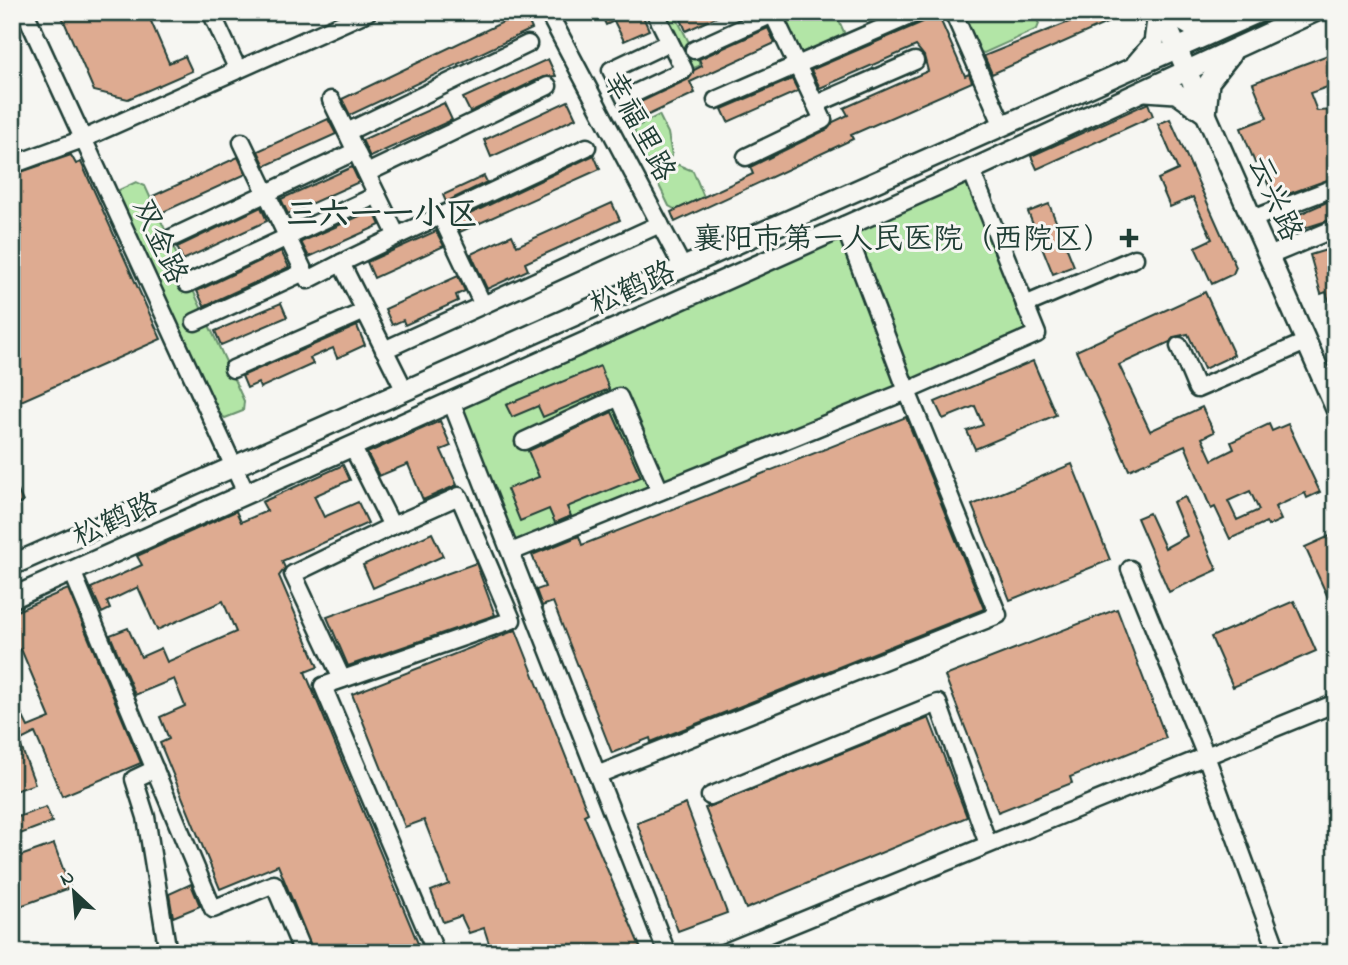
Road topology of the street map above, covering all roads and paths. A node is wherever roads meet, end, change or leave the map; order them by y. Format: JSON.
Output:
{"nodes":[{"id":1,"x":25,"y":12,"type":"edge"},
{"id":2,"x":211,"y":12,"type":"edge"},
{"id":3,"x":655,"y":12,"type":"edge"},
{"id":4,"x":919,"y":12,"type":"edge"},
{"id":5,"x":953,"y":12,"type":"edge"},
{"id":6,"x":1159,"y":12,"type":"edge"},
{"id":7,"x":1167,"y":12,"type":"edge"},
{"id":8,"x":1259,"y":12,"type":"edge"},
{"id":9,"x":1314,"y":12,"type":"edge"},
{"id":10,"x":773,"y":13,"type":"edge"},
{"id":11,"x":357,"y":14,"type":"edge"},
{"id":12,"x":555,"y":14,"type":"edge"},
{"id":13,"x":891,"y":18,"type":"edge"},
{"id":14,"x":1225,"y":28,"type":"junction"},
{"id":15,"x":670,"y":42,"type":"dead end"},
{"id":16,"x":528,"y":44,"type":"dead end"},
{"id":17,"x":1178,"y":49,"type":"junction"},
{"id":18,"x":694,"y":50,"type":"dead end"},
{"id":19,"x":1234,"y":50,"type":"junction"},
{"id":20,"x":915,"y":61,"type":"dead end"},
{"id":21,"x":797,"y":65,"type":"junction"},
{"id":22,"x":1131,"y":69,"type":"junction"},
{"id":23,"x":238,"y":70,"type":"junction"},
{"id":24,"x":1187,"y":71,"type":"junction"},
{"id":25,"x":548,"y":86,"type":"dead end"},
{"id":26,"x":1144,"y":91,"type":"junction"},
{"id":27,"x":331,"y":100,"type":"dead end"},
{"id":28,"x":716,"y":100,"type":"dead end"},
{"id":29,"x":816,"y":104,"type":"junction"},
{"id":30,"x":1206,"y":114,"type":"junction"},
{"id":31,"x":1003,"y":126,"type":"junction"},
{"id":32,"x":347,"y":132,"type":"junction"},
{"id":33,"x":83,"y":139,"type":"junction"},
{"id":34,"x":242,"y":142,"type":"dead end"},
{"id":35,"x":587,"y":147,"type":"dead end"},
{"id":36,"x":356,"y":151,"type":"junction"},
{"id":37,"x":746,"y":157,"type":"dead end"},
{"id":38,"x":12,"y":165,"type":"edge"},
{"id":39,"x":971,"y":170,"type":"junction"},
{"id":40,"x":367,"y":173,"type":"junction"},
{"id":41,"x":1336,"y":187,"type":"edge"},
{"id":42,"x":266,"y":193,"type":"junction"},
{"id":43,"x":377,"y":195,"type":"junction"},
{"id":44,"x":441,"y":216,"type":"junction"},
{"id":45,"x":1252,"y":219,"type":"junction"},
{"id":46,"x":660,"y":225,"type":"junction"},
{"id":47,"x":844,"y":225,"type":"junction"},
{"id":48,"x":1336,"y":228,"type":"edge"},
{"id":49,"x":397,"y":236,"type":"junction"},
{"id":50,"x":287,"y":237,"type":"junction"},
{"id":51,"x":167,"y":240,"type":"dead end"},
{"id":52,"x":1269,"y":256,"type":"junction"},
{"id":53,"x":1135,"y":258,"type":"dead end"},
{"id":54,"x":341,"y":263,"type":"junction"},
{"id":55,"x":682,"y":266,"type":"junction"},
{"id":56,"x":304,"y":272,"type":"junction"},
{"id":57,"x":187,"y":284,"type":"dead end"},
{"id":58,"x":482,"y":305,"type":"junction"},
{"id":59,"x":1025,"y":305,"type":"junction"},
{"id":60,"x":365,"y":311,"type":"junction"},
{"id":61,"x":195,"y":323,"type":"dead end"},
{"id":62,"x":1306,"y":342,"type":"junction"},
{"id":63,"x":1179,"y":346,"type":"dead end"},
{"id":64,"x":384,"y":350,"type":"junction"},
{"id":65,"x":233,"y":369,"type":"dead end"},
{"id":66,"x":404,"y":389,"type":"junction"},
{"id":67,"x":906,"y":391,"type":"junction"},
{"id":68,"x":452,"y":401,"type":"junction"},
{"id":69,"x":1336,"y":409,"type":"edge"},
{"id":70,"x":524,"y":441,"type":"dead end"},
{"id":71,"x":352,"y":446,"type":"junction"},
{"id":72,"x":233,"y":466,"type":"junction"},
{"id":73,"x":660,"y":491,"type":"junction"},
{"id":74,"x":246,"y":493,"type":"junction"},
{"id":75,"x":392,"y":526,"type":"junction"},
{"id":76,"x":510,"y":552,"type":"junction"},
{"id":77,"x":12,"y":565,"type":"edge"},
{"id":78,"x":1130,"y":569,"type":"dead end"},
{"id":79,"x":72,"y":571,"type":"junction"},
{"id":80,"x":12,"y":598,"type":"edge"},
{"id":81,"x":342,"y":679,"type":"junction"},
{"id":82,"x":1336,"y":703,"type":"edge"},
{"id":83,"x":1206,"y":756,"type":"junction"},
{"id":84,"x":155,"y":769,"type":"junction"},
{"id":85,"x":597,"y":775,"type":"junction"},
{"id":86,"x":710,"y":796,"type":"dead end"},
{"id":87,"x":988,"y":844,"type":"junction"},
{"id":88,"x":168,"y":953,"type":"edge"},
{"id":89,"x":303,"y":953,"type":"edge"},
{"id":90,"x":436,"y":953,"type":"edge"},
{"id":91,"x":667,"y":953,"type":"edge"},
{"id":92,"x":723,"y":953,"type":"edge"},
{"id":93,"x":1278,"y":953,"type":"edge"}],
"edges":[{"from":1,"to":33,"type":"street","name":"双金路"},
{"from":2,"to":23,"type":"street"},
{"from":3,"to":15,"type":"street"},
{"from":4,"to":13,"type":"street"},
{"from":5,"to":31,"type":"street"},
{"from":6,"to":17,"type":"main road","name":"云兴路"},
{"from":6,"to":22,"type":"main road"},
{"from":7,"to":14,"type":"main road"},
{"from":8,"to":14,"type":"main road","name":"松鹤路"},
{"from":9,"to":19,"type":"main road","name":"松鹤路"},
{"from":10,"to":18,"type":"street"},
{"from":10,"to":21,"type":"street"},
{"from":11,"to":23,"type":"street"},
{"from":12,"to":46,"type":"street","name":"幸福里路"},
{"from":13,"to":21,"type":"street"},
{"from":14,"to":17,"type":"main road","name":"松鹤路"},
{"from":16,"to":32,"type":"street"},
{"from":17,"to":22,"type":"main road","name":"松鹤路"},
{"from":17,"to":24,"type":"main road","name":"云兴路"},
{"from":19,"to":24,"type":"main road","name":"松鹤路"},
{"from":19,"to":30,"type":"main road"},
{"from":20,"to":29,"type":"street"},
{"from":21,"to":28,"type":"street"},
{"from":21,"to":29,"type":"street"},
{"from":22,"to":31,"type":"main road","name":"松鹤路"},
{"from":23,"to":33,"type":"street"},
{"from":24,"to":26,"type":"main road","name":"松鹤路"},
{"from":24,"to":30,"type":"main road","name":"云兴路"},
{"from":25,"to":40,"type":"street"},
{"from":26,"to":30,"type":"main road"},
{"from":26,"to":39,"type":"main road","name":"松鹤路"},
{"from":27,"to":32,"type":"street"},
{"from":29,"to":37,"type":"street"},
{"from":30,"to":45,"type":"main road","name":"云兴路"},
{"from":31,"to":55,"type":"main road","name":"松鹤路"},
{"from":32,"to":36,"type":"street"},
{"from":33,"to":38,"type":"street"},
{"from":33,"to":72,"type":"street","name":"双金路"},
{"from":34,"to":42,"type":"street"},
{"from":35,"to":44,"type":"street"},
{"from":36,"to":40,"type":"street"},
{"from":36,"to":42,"type":"street"},
{"from":39,"to":47,"type":"main road","name":"松鹤路"},
{"from":39,"to":59,"type":"street"},
{"from":40,"to":43,"type":"street"},
{"from":41,"to":45,"type":"street"},
{"from":42,"to":50,"type":"street"},
{"from":42,"to":51,"type":"street"},
{"from":43,"to":49,"type":"street"},
{"from":43,"to":50,"type":"street"},
{"from":44,"to":49,"type":"street"},
{"from":44,"to":58,"type":"street"},
{"from":45,"to":52,"type":"main road","name":"云兴路"},
{"from":46,"to":55,"type":"street","name":"幸福里路"},
{"from":46,"to":58,"type":"street"},
{"from":47,"to":67,"type":"street"},
{"from":47,"to":68,"type":"main road","name":"松鹤路"},
{"from":48,"to":52,"type":"street"},
{"from":49,"to":54,"type":"street"},
{"from":50,"to":56,"type":"street"},
{"from":50,"to":57,"type":"street"},
{"from":52,"to":62,"type":"main road","name":"云兴路"},
{"from":53,"to":59,"type":"street"},
{"from":54,"to":56,"type":"street"},
{"from":54,"to":60,"type":"street"},
{"from":55,"to":66,"type":"main road","name":"松鹤路"},
{"from":56,"to":61,"type":"street"},
{"from":58,"to":64,"type":"street"},
{"from":59,"to":67,"type":"street"},
{"from":60,"to":64,"type":"street"},
{"from":60,"to":65,"type":"street"},
{"from":62,"to":63,"type":"street"},
{"from":62,"to":69,"type":"main road","name":"云兴路"},
{"from":64,"to":66,"type":"street"},
{"from":66,"to":72,"type":"main road","name":"松鹤路"},
{"from":67,"to":73,"type":"street"},
{"from":67,"to":85,"type":"street"},
{"from":68,"to":71,"type":"main road","name":"松鹤路"},
{"from":68,"to":76,"type":"street"},
{"from":70,"to":73,"type":"street"},
{"from":71,"to":74,"type":"main road","name":"松鹤路"},
{"from":71,"to":75,"type":"street"},
{"from":72,"to":74,"type":"street","name":"双金路"},
{"from":72,"to":77,"type":"main road","name":"松鹤路"},
{"from":73,"to":76,"type":"street"},
{"from":74,"to":79,"type":"main road","name":"松鹤路"},
{"from":75,"to":81,"type":"street"},
{"from":75,"to":81,"type":"street"},
{"from":76,"to":85,"type":"street"},
{"from":78,"to":83,"type":"street"},
{"from":79,"to":80,"type":"main road","name":"松鹤路"},
{"from":79,"to":84,"type":"street"},
{"from":81,"to":90,"type":"street"},
{"from":82,"to":83,"type":"street"},
{"from":83,"to":87,"type":"street"},
{"from":83,"to":93,"type":"street"},
{"from":84,"to":88,"type":"street"},
{"from":84,"to":89,"type":"street"},
{"from":85,"to":91,"type":"street"},
{"from":86,"to":87,"type":"street"},
{"from":87,"to":92,"type":"street"}]}
